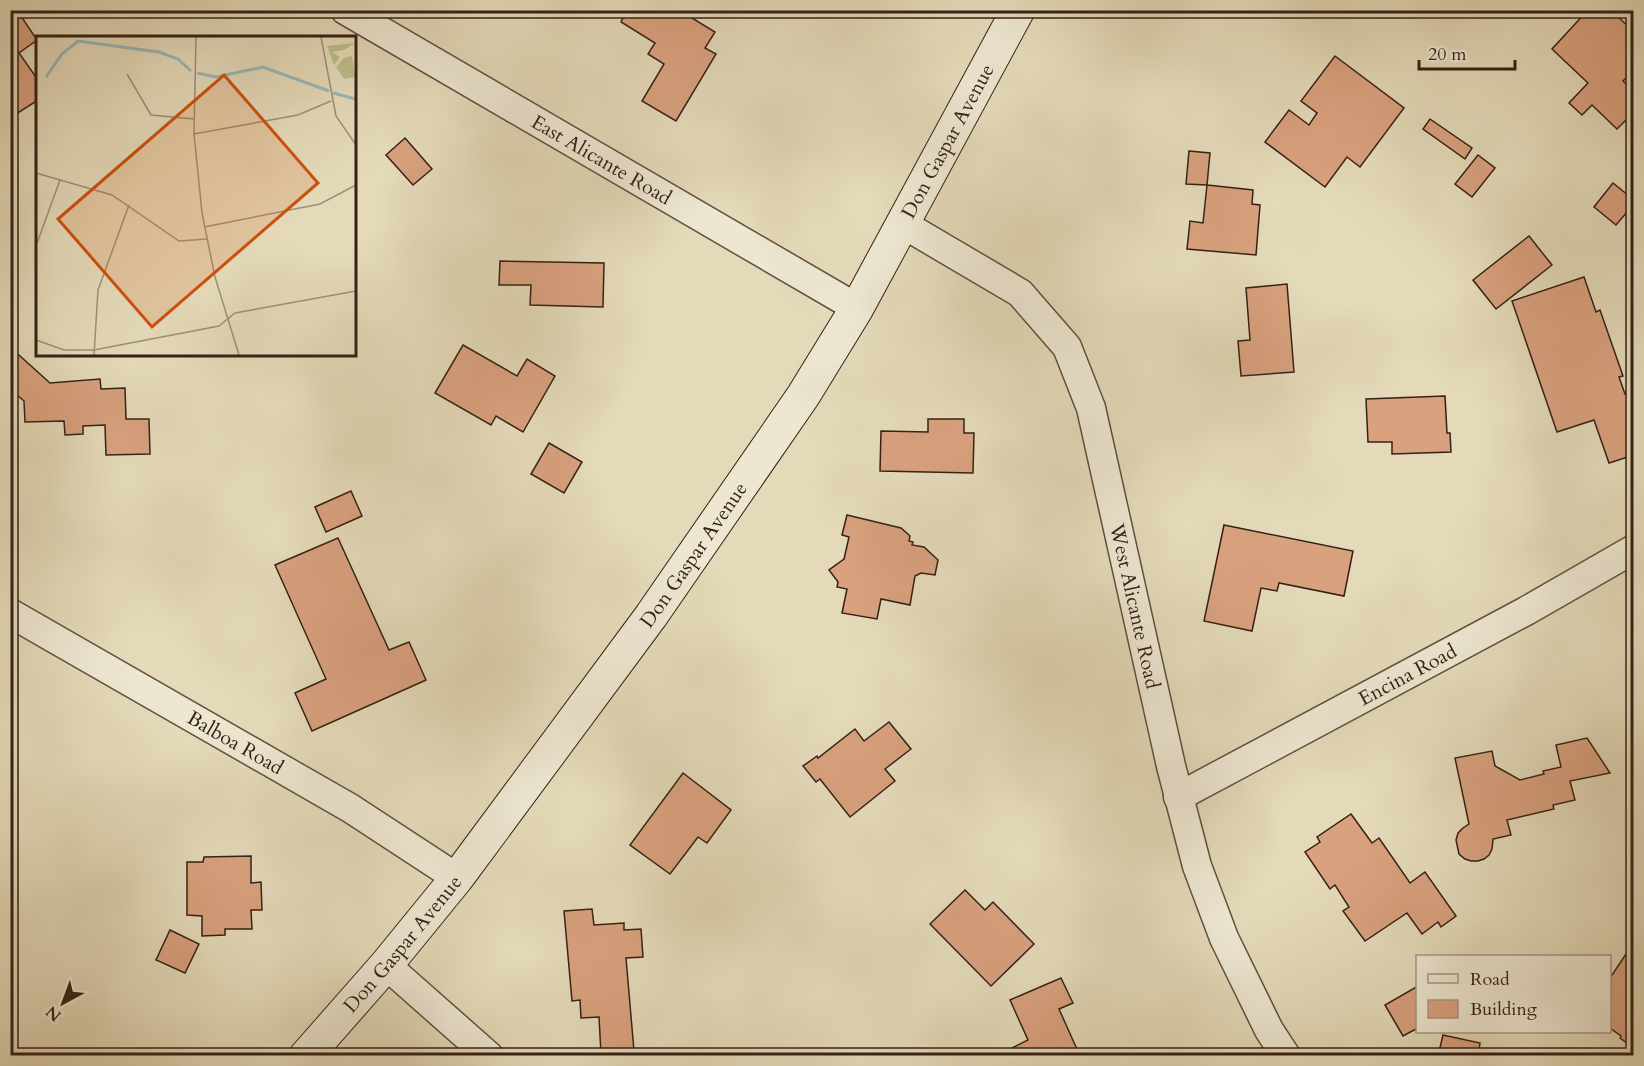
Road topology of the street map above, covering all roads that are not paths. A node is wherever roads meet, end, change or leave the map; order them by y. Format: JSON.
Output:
{"nodes":[{"id":1,"x":345,"y":10,"type":"edge"},
{"id":2,"x":1018,"y":10,"type":"edge"},
{"id":3,"x":903,"y":224,"type":"junction"},
{"id":4,"x":857,"y":308,"type":"junction"},
{"id":5,"x":1634,"y":549,"type":"edge"},
{"id":6,"x":10,"y":613,"type":"edge"},
{"id":7,"x":1178,"y":797,"type":"junction"},
{"id":8,"x":457,"y":878,"type":"junction"},
{"id":9,"x":386,"y":965,"type":"junction"},
{"id":10,"x":306,"y":1056,"type":"edge"},
{"id":11,"x":489,"y":1056,"type":"edge"},
{"id":12,"x":1286,"y":1056,"type":"edge"}],
"edges":[{"from":1,"to":4,"type":"street","name":"East Alicante Road"},
{"from":2,"to":3,"type":"street","name":"Don Gaspar Avenue"},
{"from":3,"to":4,"type":"street","name":"Don Gaspar Avenue"},
{"from":3,"to":7,"type":"street","name":"West Alicante Road"},
{"from":4,"to":8,"type":"street","name":"Don Gaspar Avenue"},
{"from":5,"to":7,"type":"street","name":"Encina Road"},
{"from":6,"to":8,"type":"street","name":"Balboa Road"},
{"from":7,"to":12,"type":"street","name":"West Alicante Road"},
{"from":8,"to":9,"type":"street","name":"Don Gaspar Avenue"},
{"from":9,"to":10,"type":"street","name":"Don Gaspar Avenue"},
{"from":9,"to":11,"type":"street"}]}
